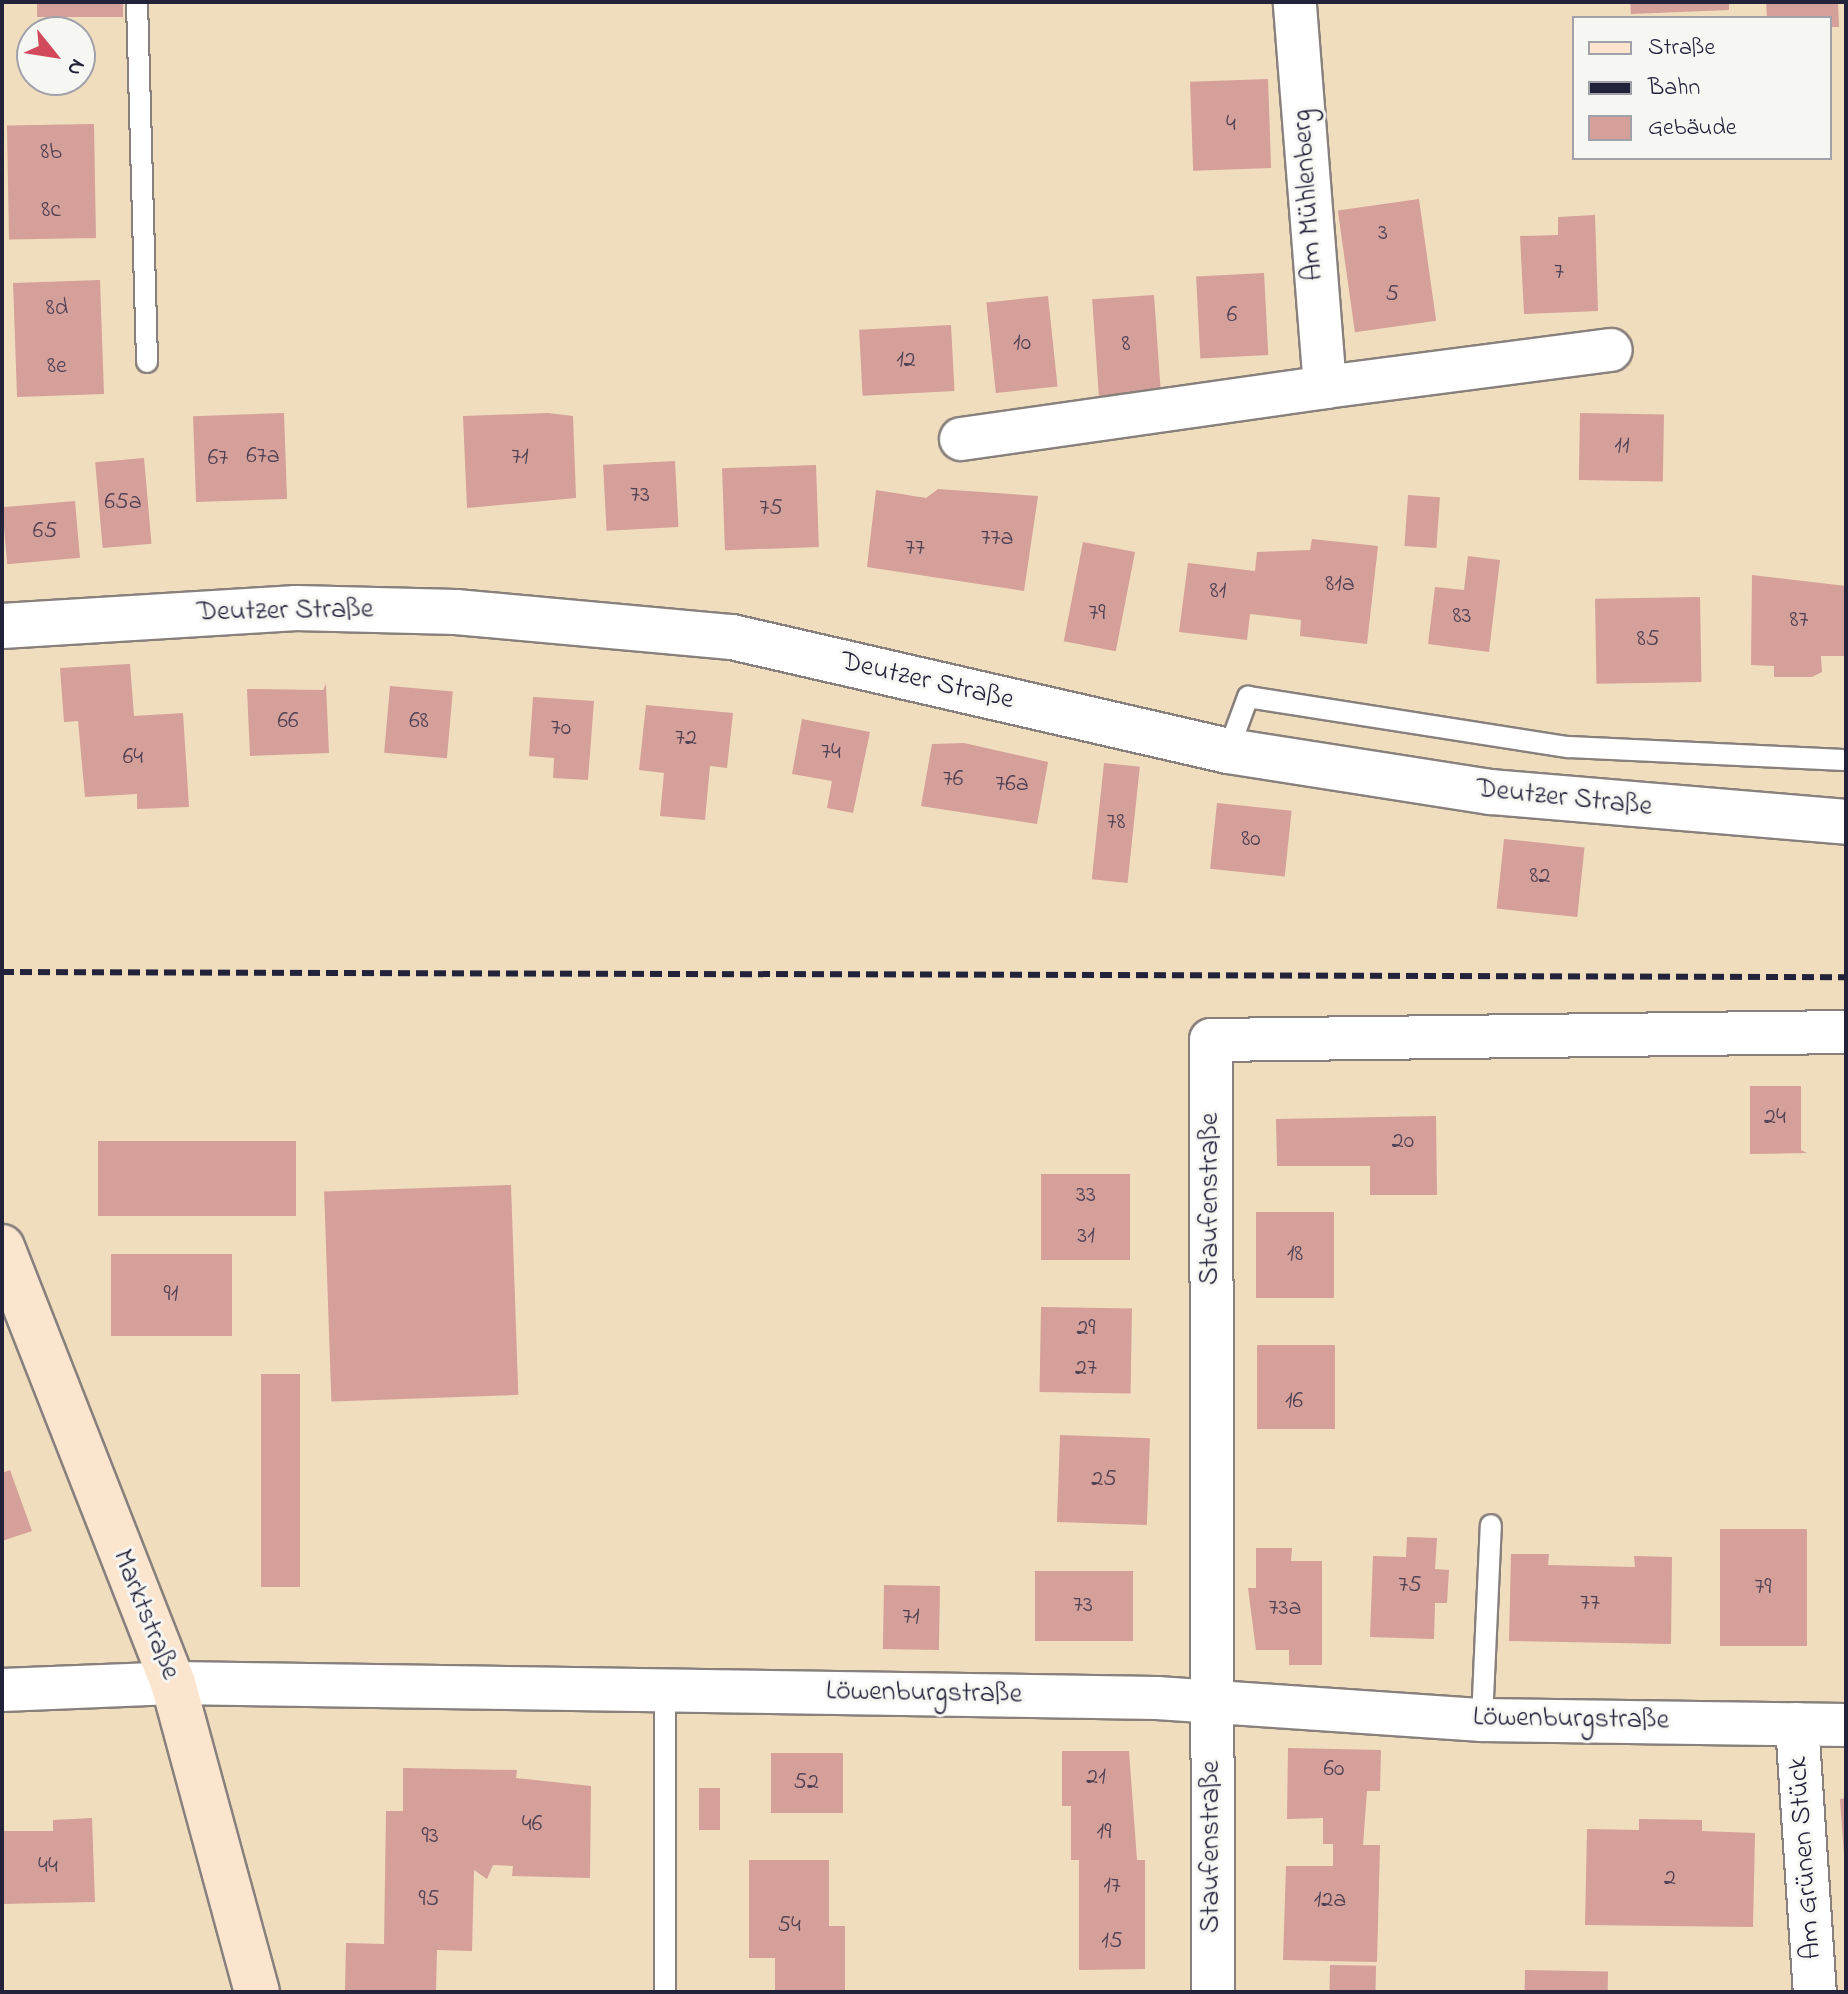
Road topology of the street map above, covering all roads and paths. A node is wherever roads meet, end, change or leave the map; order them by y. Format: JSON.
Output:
{"nodes":[{"id":1,"x":137,"y":2,"type":"edge"},
{"id":2,"x":1295,"y":2,"type":"edge"},
{"id":3,"x":1611,"y":350,"type":"dead end"},
{"id":4,"x":147,"y":362,"type":"dead end"},
{"id":5,"x":1325,"y":387,"type":"junction"},
{"id":6,"x":961,"y":439,"type":"dead end"},
{"id":7,"x":2,"y":626,"type":"edge"},
{"id":8,"x":1228,"y":751,"type":"junction"},
{"id":9,"x":1846,"y":760,"type":"edge"},
{"id":10,"x":1846,"y":822,"type":"edge"},
{"id":11,"x":1846,"y":1032,"type":"edge"},
{"id":12,"x":2,"y":1247,"type":"edge"},
{"id":13,"x":1491,"y":1525,"type":"dead end"},
{"id":14,"x":173,"y":1683,"type":"junction"},
{"id":15,"x":2,"y":1690,"type":"edge"},
{"id":16,"x":665,"y":1690,"type":"junction"},
{"id":17,"x":1212,"y":1706,"type":"junction"},
{"id":18,"x":1482,"y":1720,"type":"junction"},
{"id":19,"x":1797,"y":1724,"type":"junction"},
{"id":20,"x":1846,"y":1725,"type":"edge"},
{"id":21,"x":257,"y":1992,"type":"edge"},
{"id":22,"x":665,"y":1992,"type":"edge"},
{"id":23,"x":1213,"y":1992,"type":"edge"},
{"id":24,"x":1815,"y":1992,"type":"edge"}],
"edges":[{"from":1,"to":4,"type":"lane"},
{"from":2,"to":5,"type":"street","name":"Am Mühlenberg"},
{"from":3,"to":5,"type":"street"},
{"from":5,"to":6,"type":"street"},
{"from":7,"to":8,"type":"street","name":"Deutzer Straße"},
{"from":8,"to":9,"type":"lane"},
{"from":8,"to":10,"type":"street","name":"Deutzer Straße"},
{"from":11,"to":17,"type":"street","name":"Staufenstraße"},
{"from":12,"to":14,"type":"main road","name":"Marktstraße"},
{"from":13,"to":18,"type":"lane"},
{"from":14,"to":15,"type":"street","name":"Löwenburgstraße"},
{"from":14,"to":16,"type":"street","name":"Löwenburgstraße"},
{"from":14,"to":21,"type":"main road","name":"Marktstraße"},
{"from":16,"to":17,"type":"street","name":"Löwenburgstraße"},
{"from":16,"to":22,"type":"lane"},
{"from":17,"to":18,"type":"street","name":"Löwenburgstraße"},
{"from":17,"to":23,"type":"street","name":"Staufenstraße"},
{"from":18,"to":19,"type":"street","name":"Löwenburgstraße"},
{"from":19,"to":20,"type":"street","name":"Löwenburgstraße"},
{"from":19,"to":24,"type":"street","name":"Am Grünen Stück"}]}
